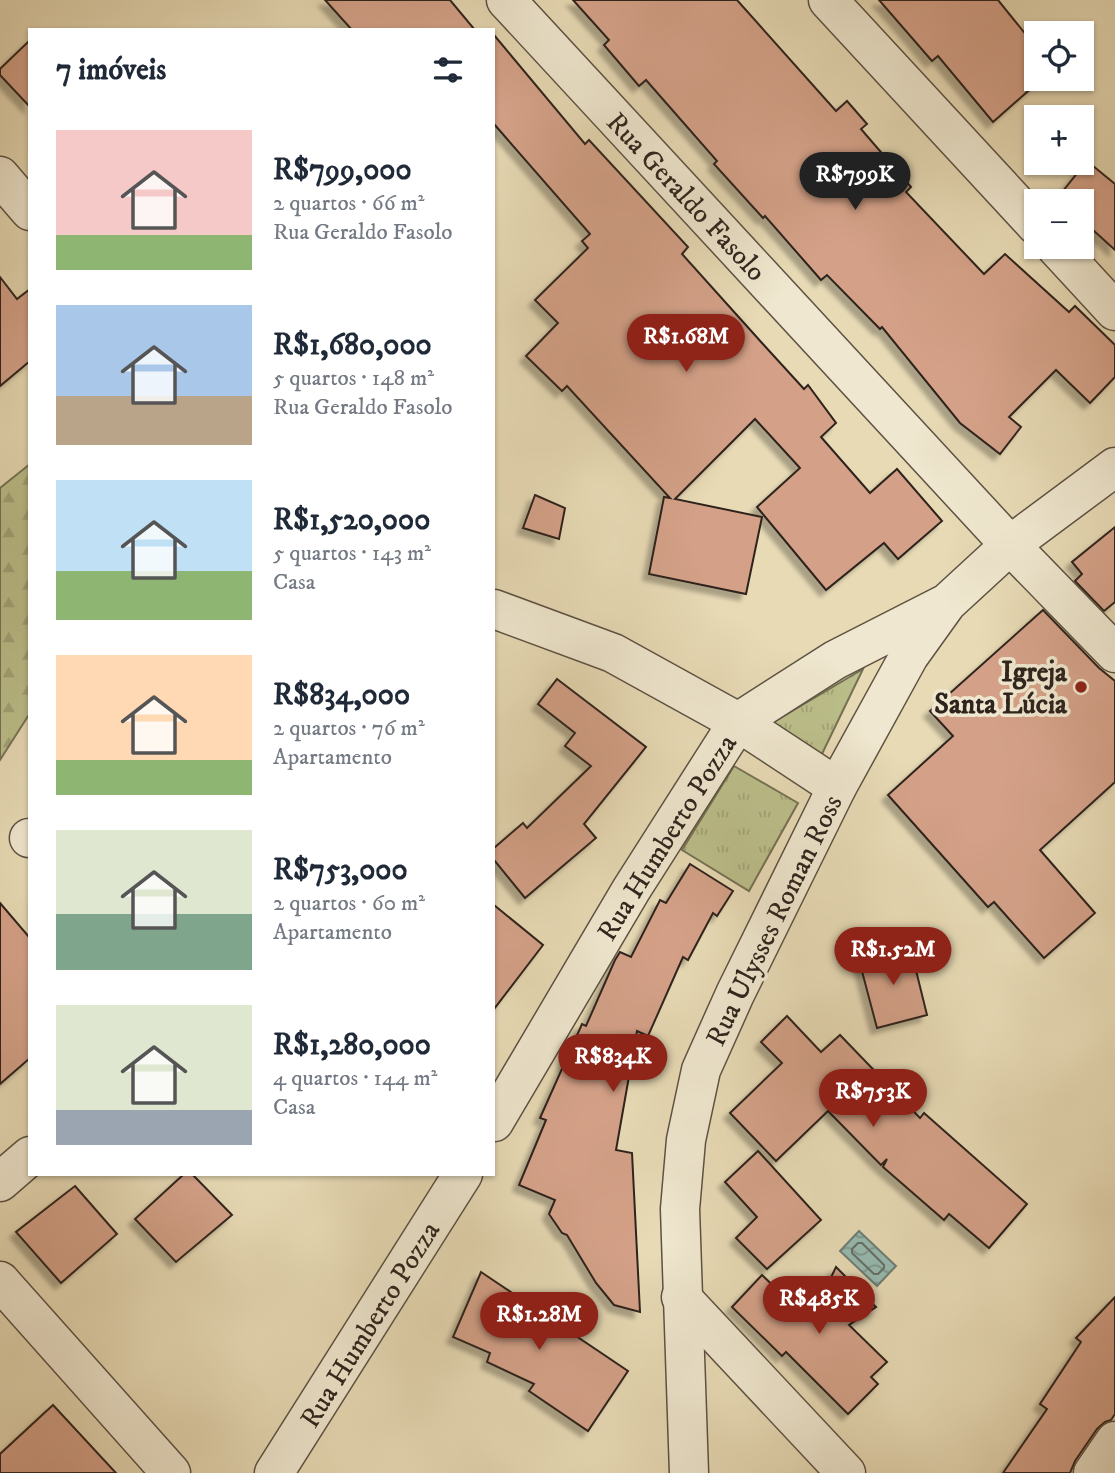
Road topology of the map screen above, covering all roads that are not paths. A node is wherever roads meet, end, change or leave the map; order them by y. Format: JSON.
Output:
{"nodes":[{"id":1,"x":506,"y":0,"type":"edge"},
{"id":2,"x":828,"y":0,"type":"edge"},
{"id":3,"x":0,"y":176,"type":"edge"},
{"id":4,"x":28,"y":209,"type":"edge"},
{"id":5,"x":1024,"y":212,"type":"edge"},
{"id":6,"x":1067,"y":259,"type":"edge"},
{"id":7,"x":1115,"y":311,"type":"edge"},
{"id":8,"x":1115,"y":467,"type":"edge"},
{"id":9,"x":1010,"y":545,"type":"junction"},
{"id":10,"x":947,"y":603,"type":"junction"},
{"id":11,"x":495,"y":609,"type":"edge"},
{"id":12,"x":1115,"y":653,"type":"edge"},
{"id":13,"x":738,"y":722,"type":"junction"},
{"id":14,"x":837,"y":787,"type":"junction"},
{"id":15,"x":495,"y":1120,"type":"edge"},
{"id":16,"x":28,"y":1158,"type":"edge"},
{"id":17,"x":462,"y":1176,"type":"edge"},
{"id":18,"x":0,"y":1182,"type":"edge"},
{"id":19,"x":0,"y":1281,"type":"edge"},
{"id":20,"x":681,"y":1297,"type":"junction"},
{"id":21,"x":1115,"y":1441,"type":"edge"},
{"id":22,"x":171,"y":1473,"type":"edge"},
{"id":23,"x":274,"y":1473,"type":"edge"},
{"id":24,"x":688,"y":1473,"type":"edge"},
{"id":25,"x":846,"y":1473,"type":"edge"},
{"id":26,"x":1093,"y":1473,"type":"edge"}],
"edges":[{"from":1,"to":9,"type":"street","name":"Rua Geraldo Fasolo"},
{"from":2,"to":5,"type":"street"},
{"from":3,"to":4,"type":"street"},
{"from":6,"to":7,"type":"street"},
{"from":8,"to":9,"type":"street"},
{"from":9,"to":10,"type":"street"},
{"from":9,"to":12,"type":"street","name":"Rua Geraldo Fasolo"},
{"from":10,"to":13,"type":"street","name":"Rua Humberto Pozza"},
{"from":10,"to":14,"type":"street","name":"Rua Ulysses Roman Ross"},
{"from":11,"to":13,"type":"street"},
{"from":13,"to":14,"type":"street"},
{"from":13,"to":15,"type":"street","name":"Rua Humberto Pozza"},
{"from":14,"to":20,"type":"street","name":"Rua Ulysses Roman Ross"},
{"from":16,"to":18,"type":"street"},
{"from":17,"to":23,"type":"street","name":"Rua Humberto Pozza"},
{"from":19,"to":22,"type":"street"},
{"from":20,"to":24,"type":"street","name":"Rua Ulysses Roman Ross"},
{"from":20,"to":25,"type":"street"},
{"from":21,"to":26,"type":"street"}]}
